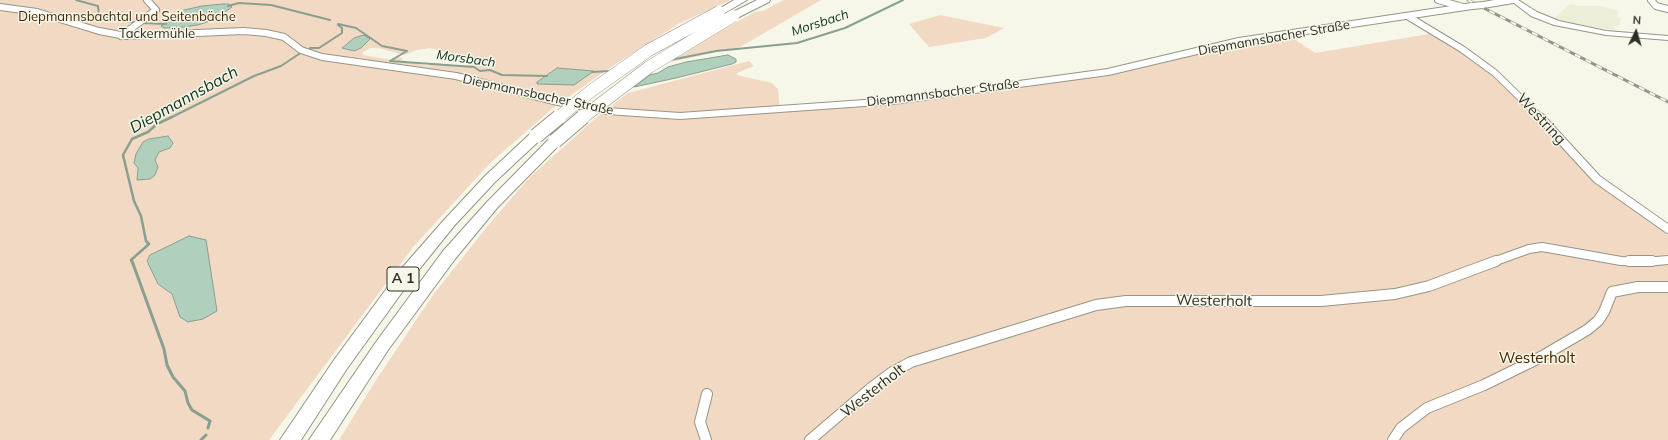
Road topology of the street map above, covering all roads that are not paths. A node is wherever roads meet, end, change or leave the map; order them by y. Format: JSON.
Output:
{"nodes":[{"id":1,"x":147,"y":0,"type":"edge"},
{"id":2,"x":742,"y":0,"type":"edge"},
{"id":3,"x":765,"y":0,"type":"edge"},
{"id":4,"x":1438,"y":0,"type":"edge"},
{"id":5,"x":1513,"y":0,"type":"edge"},
{"id":6,"x":1651,"y":0,"type":"edge"},
{"id":7,"x":1445,"y":1,"type":"edge"},
{"id":8,"x":0,"y":7,"type":"edge"},
{"id":9,"x":1468,"y":7,"type":"junction"},
{"id":10,"x":1668,"y":8,"type":"edge"},
{"id":11,"x":1409,"y":17,"type":"junction"},
{"id":12,"x":121,"y":36,"type":"junction"},
{"id":13,"x":1668,"y":38,"type":"edge"},
{"id":14,"x":312,"y":54,"type":"joint"},
{"id":15,"x":1668,"y":229,"type":"edge"},
{"id":16,"x":1668,"y":260,"type":"edge"},
{"id":17,"x":1668,"y":287,"type":"edge"},
{"id":18,"x":706,"y":394,"type":"dead end"},
{"id":19,"x":290,"y":440,"type":"edge"},
{"id":20,"x":320,"y":440,"type":"edge"},
{"id":21,"x":706,"y":440,"type":"edge"},
{"id":22,"x":810,"y":440,"type":"edge"},
{"id":23,"x":1393,"y":440,"type":"edge"}],
"edges":[{"from":1,"to":12,"type":"street"},
{"from":2,"to":19,"type":"highway","number":"A 1","bridge":true},
{"from":3,"to":20,"type":"highway","number":"A 1","bridge":true},
{"from":4,"to":7,"type":"street"},
{"from":5,"to":9,"type":"street","name":"Diepmannsbacher Straße","bridge":true},
{"from":5,"to":13,"type":"street"},
{"from":6,"to":10,"type":"street"},
{"from":7,"to":9,"type":"street"},
{"from":8,"to":12,"type":"street","name":"Tackermühle"},
{"from":9,"to":11,"type":"street","name":"Diepmannsbacher Straße"},
{"from":11,"to":14,"type":"street","name":"Diepmannsbacher Straße"},
{"from":11,"to":15,"type":"street","name":"Westring"},
{"from":12,"to":14,"type":"street","name":"Tackermühle"},
{"from":16,"to":22,"type":"street","name":"Westerholt"},
{"from":17,"to":23,"type":"street"},
{"from":18,"to":21,"type":"street"}]}
